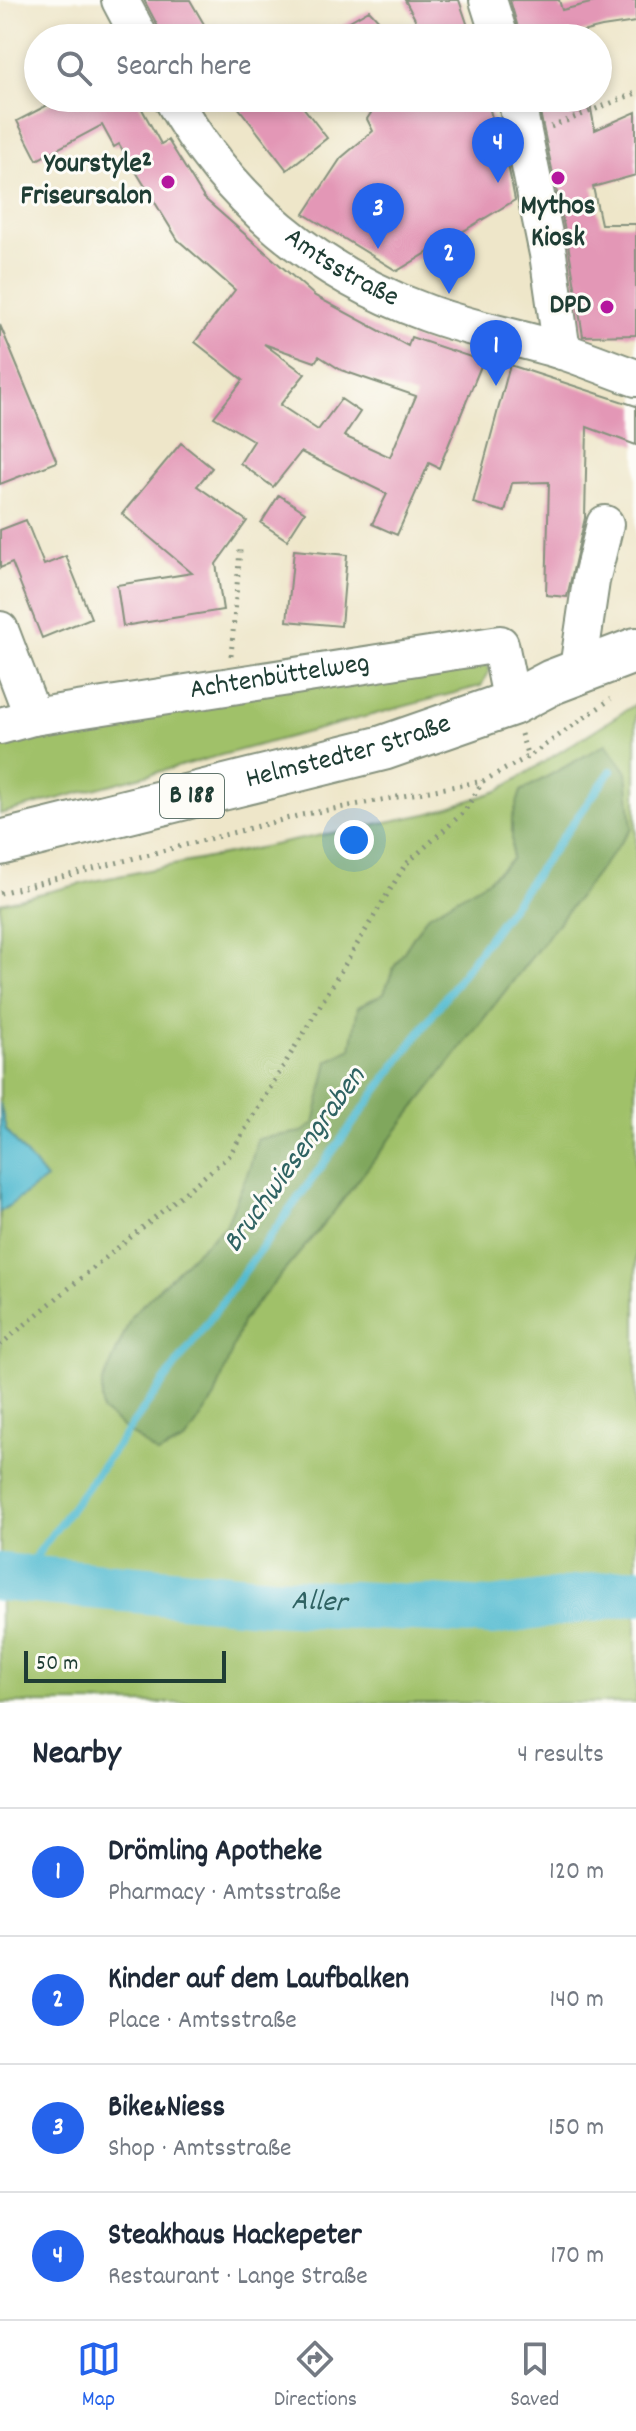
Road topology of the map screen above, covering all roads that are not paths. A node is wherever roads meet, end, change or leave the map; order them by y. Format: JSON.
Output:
{"nodes":[{"id":1,"x":120,"y":0,"type":"edge"},
{"id":2,"x":488,"y":0,"type":"edge"},
{"id":3,"x":133,"y":24,"type":"edge"},
{"id":4,"x":496,"y":24,"type":"edge"},
{"id":5,"x":181,"y":112,"type":"edge"},
{"id":6,"x":519,"y":112,"type":"edge"},
{"id":7,"x":562,"y":351,"type":"junction"},
{"id":8,"x":629,"y":374,"type":"edge"},
{"id":9,"x":605,"y":524,"type":"dead end"},
{"id":10,"x":636,"y":619,"type":"edge"},
{"id":11,"x":0,"y":630,"type":"edge"},
{"id":12,"x":636,"y":650,"type":"edge"},
{"id":13,"x":565,"y":672,"type":"junction"},
{"id":14,"x":512,"y":703,"type":"junction"},
{"id":15,"x":16,"y":721,"type":"edge"},
{"id":16,"x":0,"y":843,"type":"edge"}],
"edges":[{"from":1,"to":3,"type":"street"},
{"from":2,"to":4,"type":"street"},
{"from":5,"to":7,"type":"street","name":"Amtsstraße"},
{"from":6,"to":7,"type":"street"},
{"from":7,"to":8,"type":"street","name":"Amtsstraße"},
{"from":9,"to":13,"type":"street"},
{"from":10,"to":13,"type":"main road","name":"Helmstedter Straße","number":"B 188"},
{"from":11,"to":15,"type":"street"},
{"from":12,"to":13,"type":"main road","name":"Helmstedter Straße","number":"B 188"},
{"from":13,"to":14,"type":"main road","name":"Helmstedter Straße","number":"B 188"},
{"from":14,"to":15,"type":"street","name":"Achtenbüttelweg"},
{"from":14,"to":16,"type":"main road","name":"Helmstedter Straße","number":"B 188"}]}
